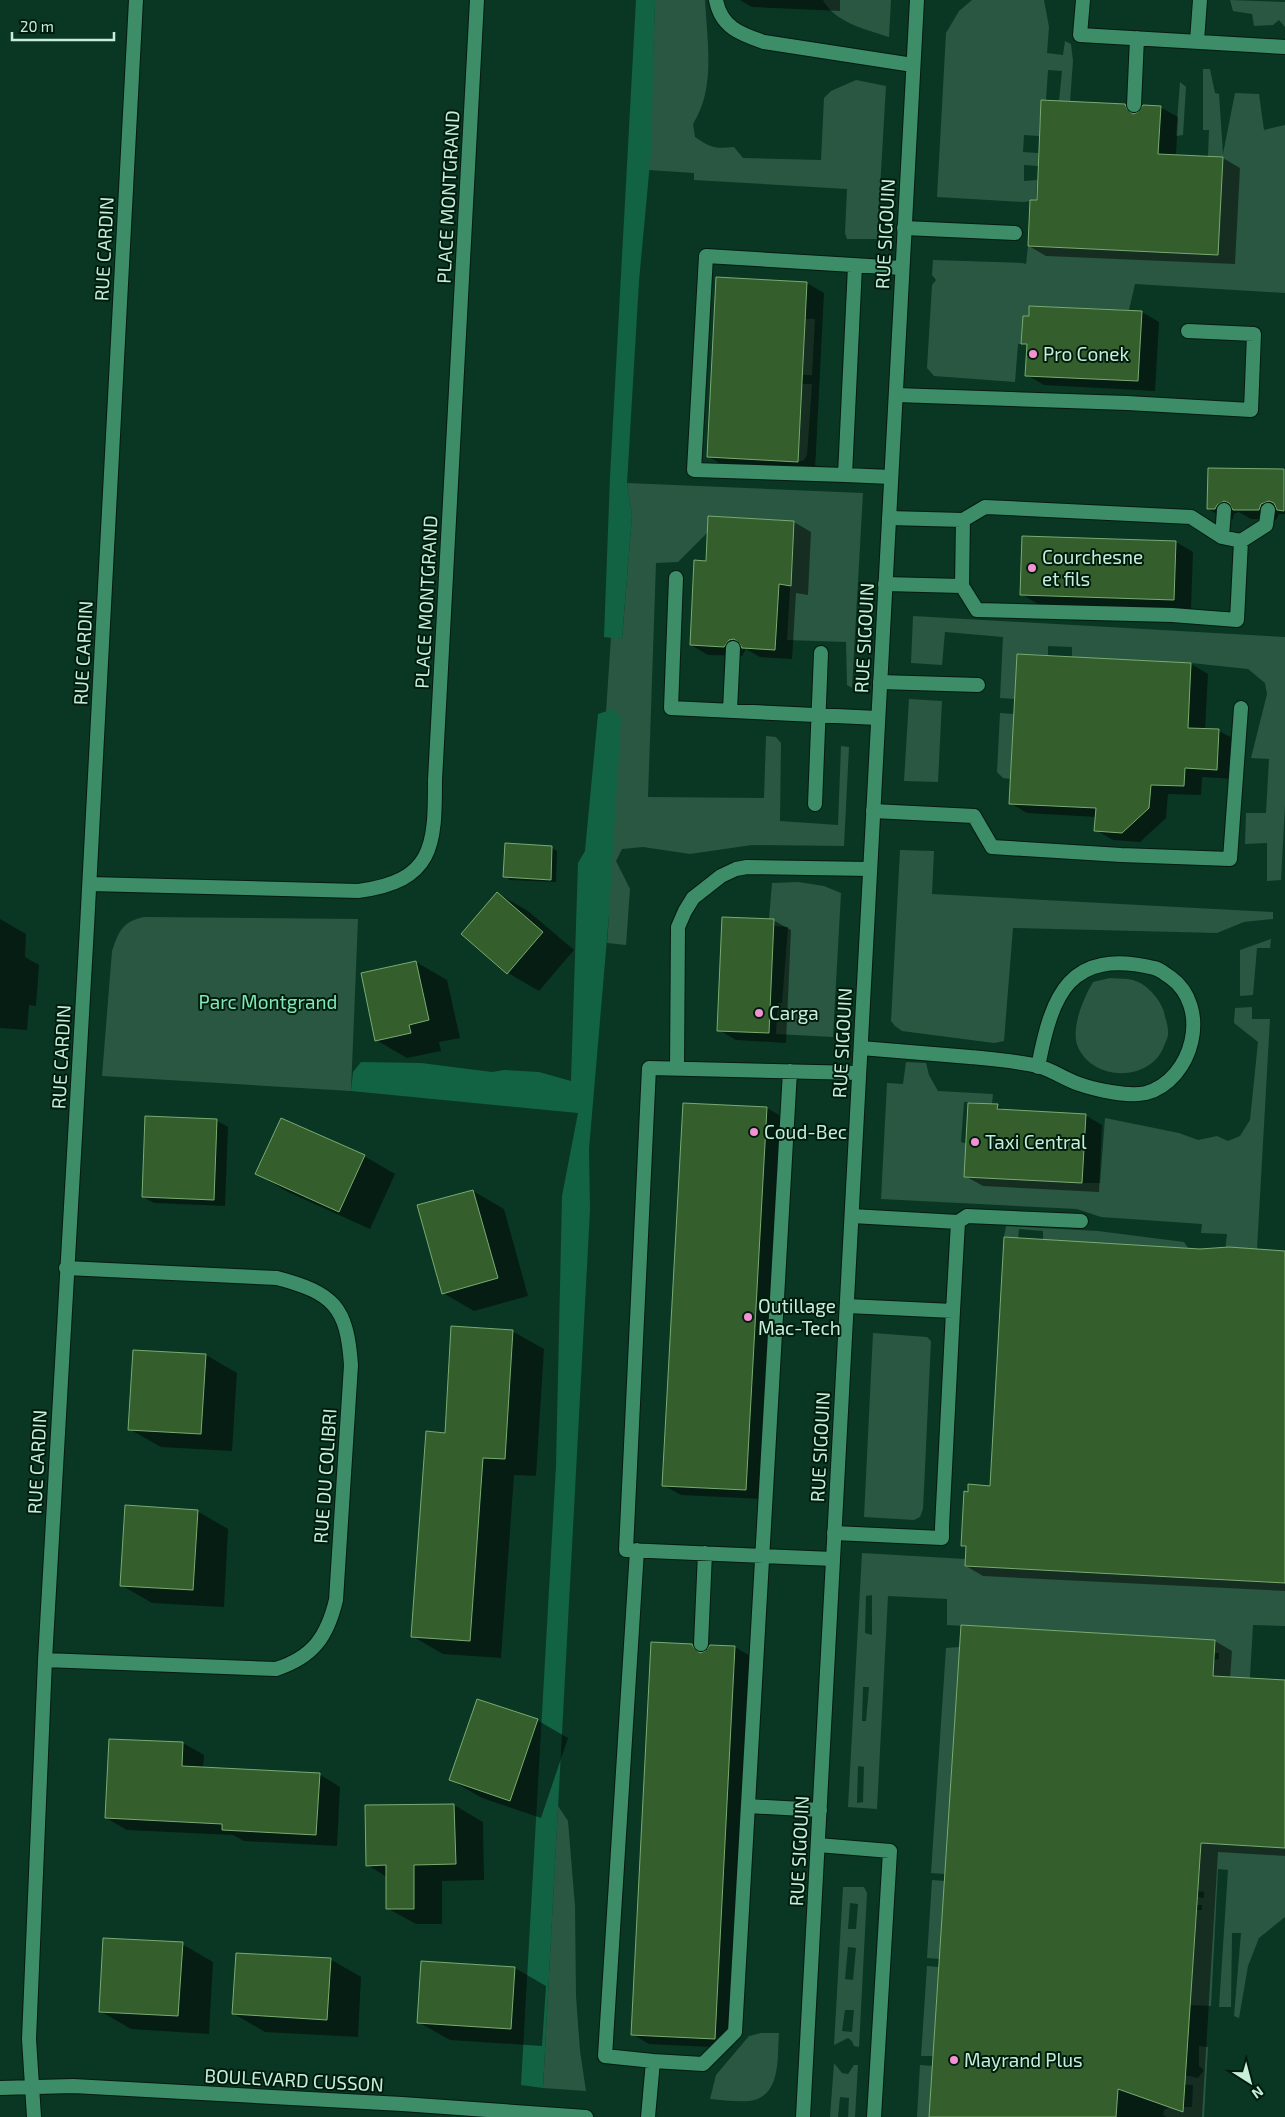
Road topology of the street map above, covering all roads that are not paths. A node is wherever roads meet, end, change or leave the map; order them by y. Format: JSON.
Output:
{"nodes":[{"id":1,"x":136,"y":0,"type":"edge"},
{"id":2,"x":477,"y":0,"type":"edge"},
{"id":3,"x":716,"y":0,"type":"edge"},
{"id":4,"x":917,"y":0,"type":"edge"},
{"id":5,"x":1083,"y":0,"type":"edge"},
{"id":6,"x":1200,"y":0,"type":"edge"},
{"id":7,"x":1137,"y":38,"type":"junction"},
{"id":8,"x":1197,"y":42,"type":"junction"},
{"id":9,"x":1285,"y":47,"type":"edge"},
{"id":10,"x":913,"y":65,"type":"junction"},
{"id":11,"x":1134,"y":105,"type":"dead end"},
{"id":12,"x":904,"y":228,"type":"junction"},
{"id":13,"x":1015,"y":233,"type":"dead end"},
{"id":14,"x":855,"y":266,"type":"junction"},
{"id":15,"x":902,"y":268,"type":"junction"},
{"id":16,"x":1188,"y":330,"type":"dead end"},
{"id":17,"x":896,"y":395,"type":"junction"},
{"id":18,"x":846,"y":475,"type":"junction"},
{"id":19,"x":891,"y":477,"type":"junction"},
{"id":20,"x":1224,"y":510,"type":"dead end"},
{"id":21,"x":1268,"y":510,"type":"dead end"},
{"id":22,"x":889,"y":518,"type":"junction"},
{"id":23,"x":963,"y":520,"type":"junction"},
{"id":24,"x":1222,"y":538,"type":"junction"},
{"id":25,"x":1241,"y":541,"type":"junction"},
{"id":26,"x":676,"y":578,"type":"dead end"},
{"id":27,"x":885,"y":584,"type":"junction"},
{"id":28,"x":962,"y":586,"type":"junction"},
{"id":29,"x":733,"y":648,"type":"dead end"},
{"id":30,"x":821,"y":652,"type":"dead end"},
{"id":31,"x":880,"y":682,"type":"junction"},
{"id":32,"x":978,"y":685,"type":"dead end"},
{"id":33,"x":1241,"y":708,"type":"dead end"},
{"id":34,"x":730,"y":710,"type":"junction"},
{"id":35,"x":819,"y":714,"type":"junction"},
{"id":36,"x":878,"y":718,"type":"junction"},
{"id":37,"x":815,"y":804,"type":"dead end"},
{"id":38,"x":873,"y":811,"type":"junction"},
{"id":39,"x":870,"y":869,"type":"junction"},
{"id":40,"x":90,"y":884,"type":"junction"},
{"id":41,"x":861,"y":1048,"type":"junction"},
{"id":42,"x":1038,"y":1067,"type":"junction"},
{"id":43,"x":677,"y":1068,"type":"junction"},
{"id":44,"x":790,"y":1071,"type":"junction"},
{"id":45,"x":859,"y":1073,"type":"junction"},
{"id":46,"x":852,"y":1216,"type":"junction"},
{"id":47,"x":1081,"y":1221,"type":"dead end"},
{"id":48,"x":958,"y":1222,"type":"junction"},
{"id":49,"x":66,"y":1268,"type":"junction"},
{"id":50,"x":847,"y":1306,"type":"junction"},
{"id":51,"x":953,"y":1311,"type":"junction"},
{"id":52,"x":834,"y":1533,"type":"junction"},
{"id":53,"x":637,"y":1550,"type":"junction"},
{"id":54,"x":705,"y":1553,"type":"junction"},
{"id":55,"x":762,"y":1555,"type":"junction"},
{"id":56,"x":833,"y":1559,"type":"junction"},
{"id":57,"x":701,"y":1644,"type":"dead end"},
{"id":58,"x":45,"y":1660,"type":"junction"},
{"id":59,"x":748,"y":1806,"type":"junction"},
{"id":60,"x":820,"y":1810,"type":"junction"},
{"id":61,"x":818,"y":1845,"type":"junction"},
{"id":62,"x":653,"y":2061,"type":"junction"},
{"id":63,"x":32,"y":2087,"type":"junction"},
{"id":64,"x":0,"y":2088,"type":"edge"},
{"id":65,"x":34,"y":2117,"type":"edge"},
{"id":66,"x":586,"y":2117,"type":"edge"},
{"id":67,"x":648,"y":2117,"type":"edge"},
{"id":68,"x":803,"y":2117,"type":"edge"},
{"id":69,"x":874,"y":2117,"type":"edge"}],
"edges":[{"from":1,"to":40,"type":"street","name":"RUE CARDIN"},
{"from":2,"to":40,"type":"street","name":"PLACE MONTGRAND"},
{"from":3,"to":10,"type":"street"},
{"from":4,"to":10,"type":"street","name":"RUE SIGOUIN"},
{"from":5,"to":7,"type":"street"},
{"from":6,"to":8,"type":"street"},
{"from":7,"to":8,"type":"street"},
{"from":7,"to":11,"type":"street"},
{"from":8,"to":9,"type":"street"},
{"from":10,"to":12,"type":"street","name":"RUE SIGOUIN"},
{"from":12,"to":13,"type":"street"},
{"from":12,"to":15,"type":"street","name":"RUE SIGOUIN"},
{"from":14,"to":15,"type":"street"},
{"from":14,"to":18,"type":"street"},
{"from":14,"to":18,"type":"street"},
{"from":15,"to":17,"type":"street","name":"RUE SIGOUIN"},
{"from":16,"to":17,"type":"street"},
{"from":17,"to":19,"type":"street","name":"RUE SIGOUIN"},
{"from":18,"to":19,"type":"street"},
{"from":19,"to":22,"type":"street","name":"RUE SIGOUIN"},
{"from":20,"to":24,"type":"street"},
{"from":21,"to":25,"type":"street"},
{"from":22,"to":23,"type":"street"},
{"from":22,"to":27,"type":"street","name":"RUE SIGOUIN"},
{"from":23,"to":24,"type":"street"},
{"from":23,"to":28,"type":"street"},
{"from":24,"to":25,"type":"street"},
{"from":25,"to":28,"type":"street"},
{"from":26,"to":34,"type":"street"},
{"from":27,"to":28,"type":"street"},
{"from":27,"to":31,"type":"street","name":"RUE SIGOUIN"},
{"from":29,"to":34,"type":"street"},
{"from":30,"to":35,"type":"street"},
{"from":31,"to":32,"type":"street"},
{"from":31,"to":36,"type":"street","name":"RUE SIGOUIN"},
{"from":33,"to":38,"type":"street"},
{"from":34,"to":35,"type":"street"},
{"from":35,"to":36,"type":"street"},
{"from":35,"to":37,"type":"street"},
{"from":36,"to":38,"type":"street","name":"RUE SIGOUIN"},
{"from":38,"to":39,"type":"street","name":"RUE SIGOUIN"},
{"from":39,"to":41,"type":"street","name":"RUE SIGOUIN"},
{"from":39,"to":43,"type":"street"},
{"from":40,"to":49,"type":"street","name":"RUE CARDIN"},
{"from":41,"to":42,"type":"street"},
{"from":41,"to":45,"type":"street","name":"RUE SIGOUIN"},
{"from":42,"to":42,"type":"street"},
{"from":43,"to":44,"type":"street"},
{"from":43,"to":53,"type":"street"},
{"from":44,"to":45,"type":"street"},
{"from":44,"to":55,"type":"street"},
{"from":45,"to":46,"type":"street","name":"RUE SIGOUIN"},
{"from":46,"to":48,"type":"street"},
{"from":46,"to":50,"type":"street","name":"RUE SIGOUIN"},
{"from":47,"to":48,"type":"street"},
{"from":48,"to":51,"type":"street"},
{"from":49,"to":58,"type":"street","name":"RUE CARDIN"},
{"from":49,"to":58,"type":"street","name":"RUE DU COLIBRI"},
{"from":50,"to":51,"type":"street"},
{"from":50,"to":52,"type":"street","name":"RUE SIGOUIN"},
{"from":51,"to":52,"type":"street"},
{"from":52,"to":56,"type":"street","name":"RUE SIGOUIN"},
{"from":53,"to":54,"type":"street"},
{"from":53,"to":62,"type":"street"},
{"from":54,"to":55,"type":"street"},
{"from":54,"to":57,"type":"street"},
{"from":55,"to":56,"type":"street"},
{"from":55,"to":59,"type":"street"},
{"from":56,"to":60,"type":"street","name":"RUE SIGOUIN"},
{"from":58,"to":63,"type":"street","name":"RUE CARDIN"},
{"from":59,"to":60,"type":"street"},
{"from":59,"to":62,"type":"street"},
{"from":60,"to":61,"type":"street","name":"RUE SIGOUIN"},
{"from":61,"to":68,"type":"street","name":"RUE SIGOUIN"},
{"from":61,"to":69,"type":"street"},
{"from":62,"to":67,"type":"street"},
{"from":63,"to":64,"type":"street","name":"BOULEVARD CUSSON"},
{"from":63,"to":65,"type":"street","name":"RUE CARDIN"},
{"from":63,"to":66,"type":"street","name":"BOULEVARD CUSSON"}]}
